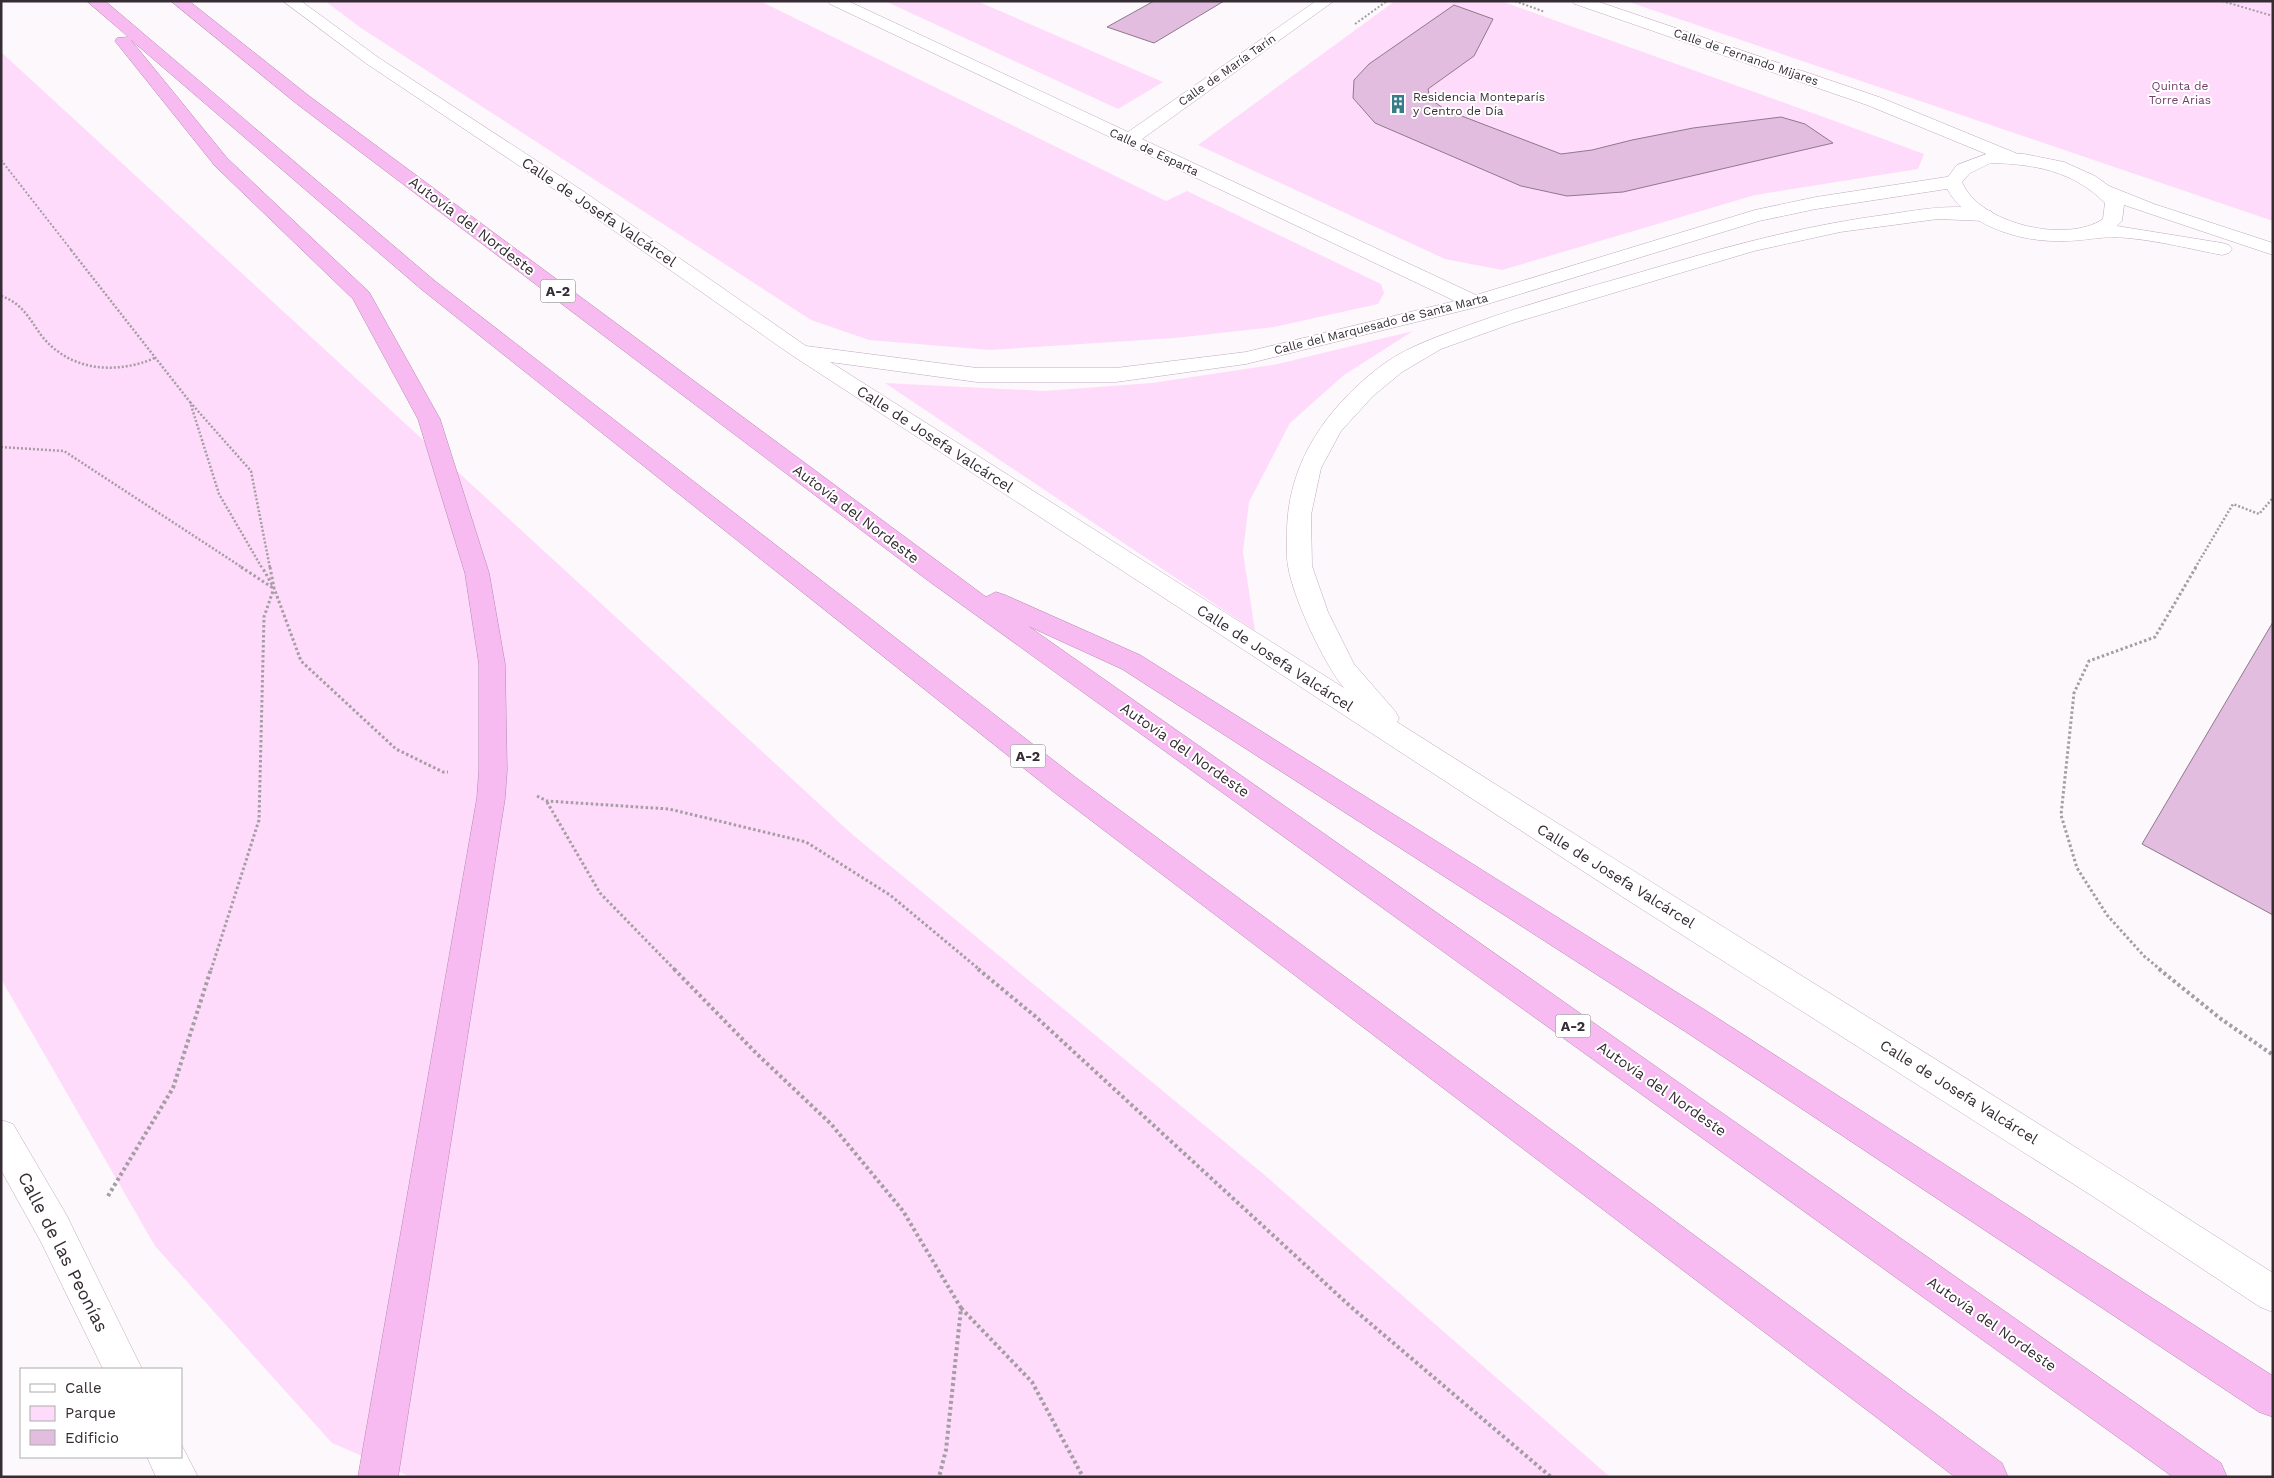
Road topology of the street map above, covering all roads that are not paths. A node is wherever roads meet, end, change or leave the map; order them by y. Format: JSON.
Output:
{"nodes":[{"id":1,"x":91,"y":1,"type":"edge"},
{"id":2,"x":95,"y":1,"type":"edge"},
{"id":3,"x":179,"y":1,"type":"edge"},
{"id":4,"x":291,"y":1,"type":"edge"},
{"id":5,"x":835,"y":1,"type":"edge"},
{"id":6,"x":1326,"y":1,"type":"edge"},
{"id":7,"x":1580,"y":1,"type":"edge"},
{"id":8,"x":1911,"y":117,"type":"junction"},
{"id":9,"x":1129,"y":140,"type":"junction"},
{"id":10,"x":2012,"y":158,"type":"junction"},
{"id":11,"x":1965,"y":166,"type":"junction"},
{"id":12,"x":1953,"y":182,"type":"junction"},
{"id":13,"x":2104,"y":190,"type":"junction"},
{"id":14,"x":1984,"y":215,"type":"junction"},
{"id":15,"x":2098,"y":230,"type":"junction"},
{"id":16,"x":2273,"y":249,"type":"edge"},
{"id":17,"x":2273,"y":261,"type":"edge"},
{"id":18,"x":1474,"y":302,"type":"junction"},
{"id":19,"x":797,"y":350,"type":"junction"},
{"id":20,"x":940,"y":576,"type":"junction"},
{"id":21,"x":1404,"y":740,"type":"junction"},
{"id":22,"x":1,"y":1136,"type":"edge"},
{"id":23,"x":2273,"y":1294,"type":"edge"},
{"id":24,"x":123,"y":1368,"type":"edge"},
{"id":25,"x":2273,"y":1398,"type":"edge"},
{"id":26,"x":376,"y":1473,"type":"edge"},
{"id":27,"x":1988,"y":1477,"type":"edge"},
{"id":28,"x":2207,"y":1477,"type":"edge"}],
"edges":[{"from":1,"to":26,"type":"highway"},
{"from":2,"to":27,"type":"highway","number":"A-2"},
{"from":3,"to":20,"type":"highway","name":"Autovía del Nordeste","number":"A-2"},
{"from":4,"to":19,"type":"street","name":"Calle de Josefa Valcárcel"},
{"from":5,"to":9,"type":"street","name":"Calle de Esparta"},
{"from":6,"to":9,"type":"street","name":"Calle de María Tarín"},
{"from":7,"to":8,"type":"street","name":"Calle de Fernando Mijares"},
{"from":8,"to":10,"type":"street","name":"Calle de Fernando Mijares"},
{"from":8,"to":11,"type":"street","name":"Calle de Fernando Mijares"},
{"from":9,"to":18,"type":"street","name":"Calle de Esparta"},
{"from":10,"to":11,"type":"street"},
{"from":10,"to":13,"type":"street"},
{"from":11,"to":12,"type":"street"},
{"from":12,"to":14,"type":"street"},
{"from":12,"to":18,"type":"street","name":"Calle del Marquesado de Santa Marta"},
{"from":13,"to":15,"type":"street"},
{"from":13,"to":16,"type":"street"},
{"from":14,"to":15,"type":"street"},
{"from":14,"to":21,"type":"street","name":"Calle del Marquesado de Santa Marta"},
{"from":15,"to":17,"type":"street"},
{"from":18,"to":19,"type":"street","name":"Calle del Marquesado de Santa Marta"},
{"from":19,"to":21,"type":"street","name":"Calle de Josefa Valcárcel"},
{"from":20,"to":25,"type":"highway"},
{"from":20,"to":28,"type":"highway","name":"Autovía del Nordeste","number":"A-2"},
{"from":21,"to":23,"type":"street","name":"Calle de Josefa Valcárcel"},
{"from":22,"to":24,"type":"street","name":"Calle de las Peonías"}]}
